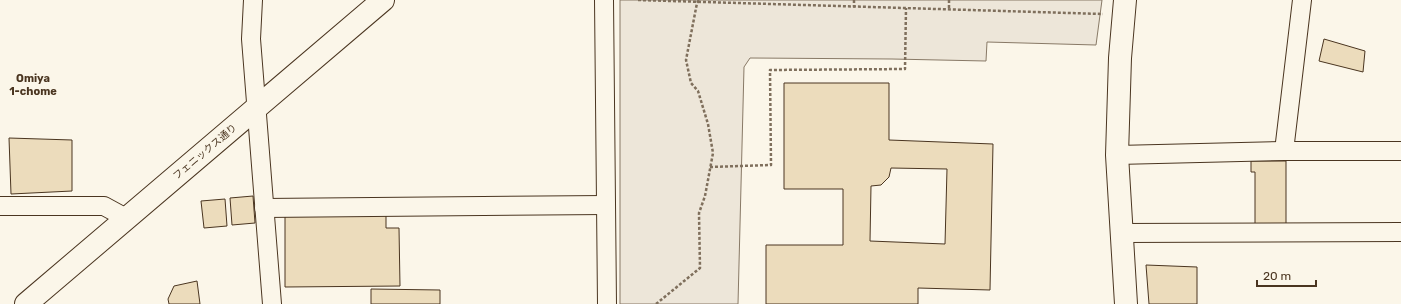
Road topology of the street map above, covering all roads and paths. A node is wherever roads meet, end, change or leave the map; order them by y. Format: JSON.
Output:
{"nodes":[{"id":1,"x":253,"y":0,"type":"edge"},
{"id":2,"x":383,"y":0,"type":"edge"},
{"id":3,"x":604,"y":0,"type":"edge"},
{"id":4,"x":638,"y":0,"type":"edge"},
{"id":5,"x":854,"y":0,"type":"edge"},
{"id":6,"x":949,"y":0,"type":"edge"},
{"id":7,"x":1302,"y":0,"type":"edge"},
{"id":8,"x":698,"y":1,"type":"edge"},
{"id":9,"x":854,"y":6,"type":"junction"},
{"id":10,"x":1124,"y":7,"type":"edge"},
{"id":11,"x":906,"y":8,"type":"junction"},
{"id":12,"x":949,"y":9,"type":"junction"},
{"id":13,"x":256,"y":109,"type":"junction"},
{"id":14,"x":1284,"y":151,"type":"junction"},
{"id":15,"x":1401,"y":151,"type":"edge"},
{"id":16,"x":1117,"y":155,"type":"junction"},
{"id":17,"x":710,"y":167,"type":"junction"},
{"id":18,"x":606,"y":205,"type":"junction"},
{"id":19,"x":0,"y":206,"type":"edge"},
{"id":20,"x":264,"y":208,"type":"junction"},
{"id":21,"x":126,"y":218,"type":"junction"},
{"id":22,"x":1401,"y":232,"type":"edge"},
{"id":23,"x":1122,"y":234,"type":"junction"},
{"id":24,"x":26,"y":304,"type":"edge"},
{"id":25,"x":272,"y":304,"type":"edge"},
{"id":26,"x":607,"y":304,"type":"edge"},
{"id":27,"x":656,"y":304,"type":"edge"},
{"id":28,"x":1126,"y":304,"type":"edge"}],
"edges":[{"from":1,"to":13,"type":"street"},
{"from":2,"to":13,"type":"main road","name":"フェニックス通り"},
{"from":3,"to":18,"type":"street"},
{"from":4,"to":8,"type":"path"},
{"from":5,"to":9,"type":"path"},
{"from":6,"to":12,"type":"path"},
{"from":7,"to":14,"type":"street"},
{"from":8,"to":9,"type":"path"},
{"from":8,"to":17,"type":"path"},
{"from":9,"to":11,"type":"path"},
{"from":10,"to":12,"type":"path"},
{"from":10,"to":16,"type":"main road"},
{"from":11,"to":12,"type":"path"},
{"from":11,"to":17,"type":"path"},
{"from":13,"to":20,"type":"street"},
{"from":13,"to":21,"type":"main road","name":"フェニックス通り"},
{"from":14,"to":15,"type":"street"},
{"from":14,"to":16,"type":"street"},
{"from":16,"to":23,"type":"main road"},
{"from":17,"to":27,"type":"path"},
{"from":18,"to":20,"type":"street"},
{"from":18,"to":26,"type":"street"},
{"from":19,"to":21,"type":"street"},
{"from":20,"to":25,"type":"street"},
{"from":21,"to":24,"type":"main road","name":"フェニックス通り"},
{"from":22,"to":23,"type":"street"},
{"from":23,"to":28,"type":"main road"}]}
